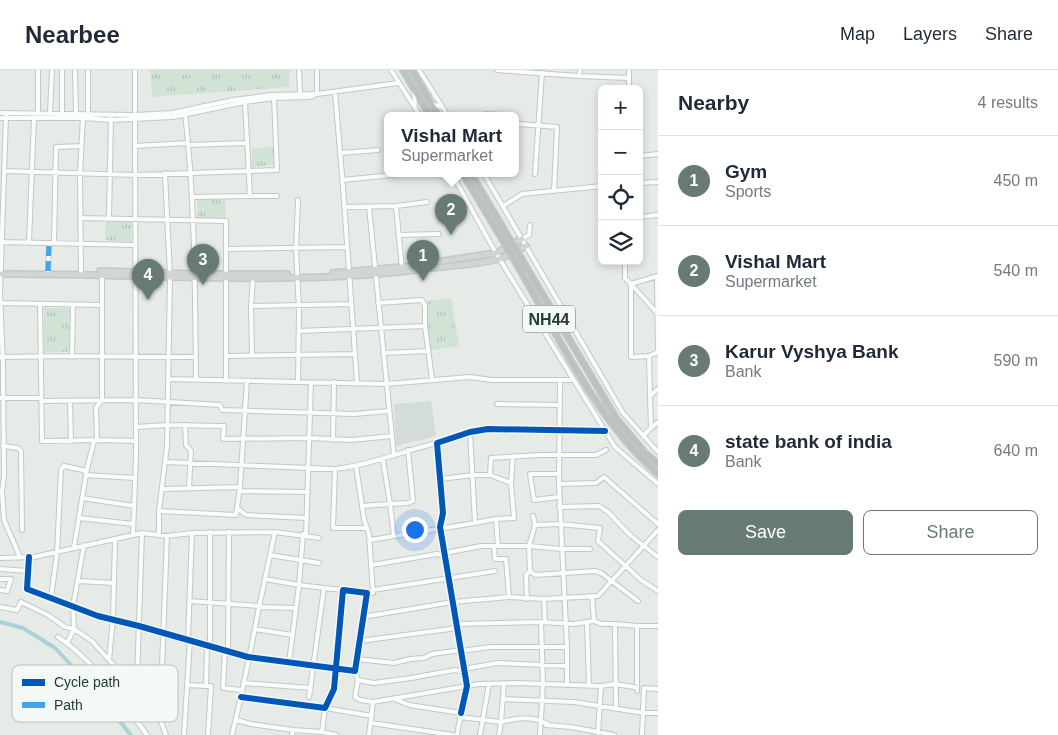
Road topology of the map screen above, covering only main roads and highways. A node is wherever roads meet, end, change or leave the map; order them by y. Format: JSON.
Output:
{"nodes":[{"id":1,"x":403,"y":70,"type":"edge"},
{"id":2,"x":412,"y":70,"type":"edge"},
{"id":3,"x":428,"y":112,"type":"edge"},
{"id":4,"x":436,"y":112,"type":"edge"},
{"id":5,"x":465,"y":177,"type":"edge"},
{"id":6,"x":473,"y":177,"type":"edge"},
{"id":7,"x":522,"y":239,"type":"road end"},
{"id":8,"x":509,"y":243,"type":"junction"},
{"id":9,"x":526,"y":246,"type":"road end"},
{"id":10,"x":515,"y":255,"type":"junction"},
{"id":11,"x":402,"y":270,"type":"junction"},
{"id":12,"x":0,"y":272,"type":"edge"},
{"id":13,"x":81,"y":272,"type":"junction"},
{"id":14,"x":136,"y":274,"type":"junction"},
{"id":15,"x":298,"y":275,"type":"junction"},
{"id":16,"x":227,"y":276,"type":"junction"},
{"id":17,"x":658,"y":464,"type":"edge"},
{"id":18,"x":658,"y":474,"type":"edge"}],
"edges":[{"from":1,"to":3,"type":"highway"},
{"from":2,"to":4,"type":"highway"},
{"from":5,"to":8,"type":"highway","number":"NH44"},
{"from":6,"to":8,"type":"highway","number":"NH44"},
{"from":7,"to":11,"type":"main road"},
{"from":8,"to":10,"type":"highway","number":"NH44","bridge":true},
{"from":9,"to":11,"type":"main road"},
{"from":10,"to":17,"type":"highway","number":"NH44"},
{"from":10,"to":18,"type":"highway","number":"NH44"},
{"from":11,"to":15,"type":"main road"},
{"from":12,"to":13,"type":"main road"},
{"from":12,"to":13,"type":"main road"},
{"from":13,"to":14,"type":"main road"},
{"from":13,"to":14,"type":"main road"},
{"from":14,"to":16,"type":"main road"},
{"from":15,"to":16,"type":"main road"},
{"from":15,"to":16,"type":"main road"}]}
